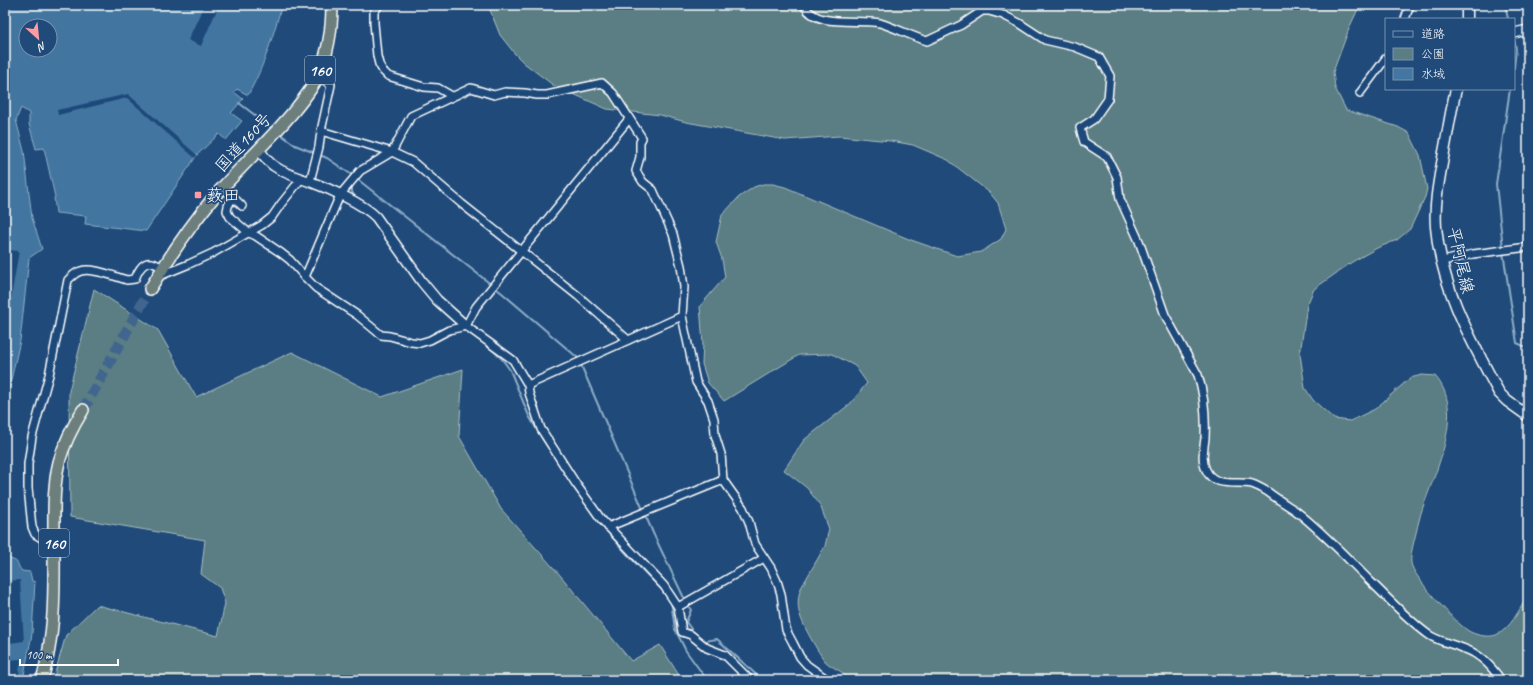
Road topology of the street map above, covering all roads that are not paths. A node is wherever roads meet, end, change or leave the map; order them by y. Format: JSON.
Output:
{"nodes":[{"id":1,"x":332,"y":5,"type":"edge"},
{"id":2,"x":379,"y":5,"type":"edge"},
{"id":3,"x":804,"y":5,"type":"edge"},
{"id":4,"x":1410,"y":5,"type":"edge"},
{"id":5,"x":1467,"y":5,"type":"edge"},
{"id":6,"x":1405,"y":18,"type":"edge"},
{"id":7,"x":1467,"y":18,"type":"edge"},
{"id":8,"x":1528,"y":30,"type":"edge"},
{"id":9,"x":1515,"y":33,"type":"edge"},
{"id":10,"x":1385,"y":59,"type":"edge"},
{"id":11,"x":318,"y":76,"type":"junction"},
{"id":12,"x":1456,"y":90,"type":"edge"},
{"id":13,"x":1360,"y":93,"type":"dead end"},
{"id":14,"x":452,"y":96,"type":"junction"},
{"id":15,"x":629,"y":119,"type":"junction"},
{"id":16,"x":321,"y":131,"type":"junction"},
{"id":17,"x":259,"y":150,"type":"junction"},
{"id":18,"x":392,"y":152,"type":"junction"},
{"id":19,"x":306,"y":180,"type":"junction"},
{"id":20,"x":223,"y":188,"type":"junction"},
{"id":21,"x":340,"y":195,"type":"junction"},
{"id":22,"x":249,"y":233,"type":"junction"},
{"id":23,"x":1528,"y":247,"type":"edge"},
{"id":24,"x":522,"y":251,"type":"junction"},
{"id":25,"x":1443,"y":261,"type":"junction"},
{"id":26,"x":160,"y":272,"type":"junction"},
{"id":27,"x":304,"y":278,"type":"junction"},
{"id":28,"x":150,"y":289,"type":"tunnel mouth"},
{"id":29,"x":682,"y":316,"type":"junction"},
{"id":30,"x":466,"y":326,"type":"junction"},
{"id":31,"x":628,"y":340,"type":"junction"},
{"id":32,"x":528,"y":385,"type":"junction"},
{"id":33,"x":83,"y":410,"type":"tunnel mouth"},
{"id":34,"x":1528,"y":416,"type":"edge"},
{"id":35,"x":723,"y":480,"type":"junction"},
{"id":36,"x":608,"y":527,"type":"junction"},
{"id":37,"x":54,"y":546,"type":"junction"},
{"id":38,"x":764,"y":558,"type":"junction"},
{"id":39,"x":678,"y":608,"type":"junction"},
{"id":40,"x":42,"y":680,"type":"edge"},
{"id":41,"x":750,"y":680,"type":"edge"},
{"id":42,"x":828,"y":680,"type":"edge"},
{"id":43,"x":1501,"y":680,"type":"edge"}],
"edges":[{"from":1,"to":11,"type":"highway","name":"国道160号","number":"160"},
{"from":2,"to":14,"type":"street"},
{"from":3,"to":43,"type":"street"},
{"from":4,"to":6,"type":"street"},
{"from":5,"to":7,"type":"main road"},
{"from":8,"to":9,"type":"street"},
{"from":10,"to":13,"type":"street"},
{"from":11,"to":16,"type":"street"},
{"from":11,"to":17,"type":"highway","name":"国道160号","number":"160"},
{"from":12,"to":25,"type":"main road","name":"平阿尾線"},
{"from":14,"to":15,"type":"street"},
{"from":14,"to":18,"type":"street"},
{"from":15,"to":24,"type":"street"},
{"from":15,"to":29,"type":"street"},
{"from":16,"to":18,"type":"street"},
{"from":16,"to":19,"type":"street"},
{"from":17,"to":19,"type":"street"},
{"from":17,"to":20,"type":"highway","name":"国道160号","number":"160"},
{"from":18,"to":21,"type":"street"},
{"from":18,"to":24,"type":"street"},
{"from":19,"to":21,"type":"street"},
{"from":19,"to":22,"type":"street"},
{"from":20,"to":22,"type":"street"},
{"from":20,"to":26,"type":"highway","name":"国道160号","number":"160"},
{"from":21,"to":27,"type":"street"},
{"from":21,"to":30,"type":"street"},
{"from":22,"to":26,"type":"street"},
{"from":22,"to":27,"type":"street"},
{"from":23,"to":25,"type":"street"},
{"from":24,"to":30,"type":"street"},
{"from":24,"to":31,"type":"street"},
{"from":25,"to":34,"type":"main road","name":"平阿尾線"},
{"from":26,"to":28,"type":"highway","name":"国道160号","number":"160"},
{"from":26,"to":37,"type":"street"},
{"from":27,"to":30,"type":"street"},
{"from":29,"to":31,"type":"street"},
{"from":29,"to":35,"type":"street"},
{"from":30,"to":32,"type":"street"},
{"from":31,"to":32,"type":"street"},
{"from":32,"to":36,"type":"street"},
{"from":33,"to":37,"type":"highway","number":"160"},
{"from":35,"to":36,"type":"street"},
{"from":35,"to":38,"type":"street"},
{"from":36,"to":39,"type":"street"},
{"from":37,"to":40,"type":"highway","number":"160"},
{"from":38,"to":39,"type":"street"},
{"from":38,"to":42,"type":"street"},
{"from":39,"to":41,"type":"street"}]}
